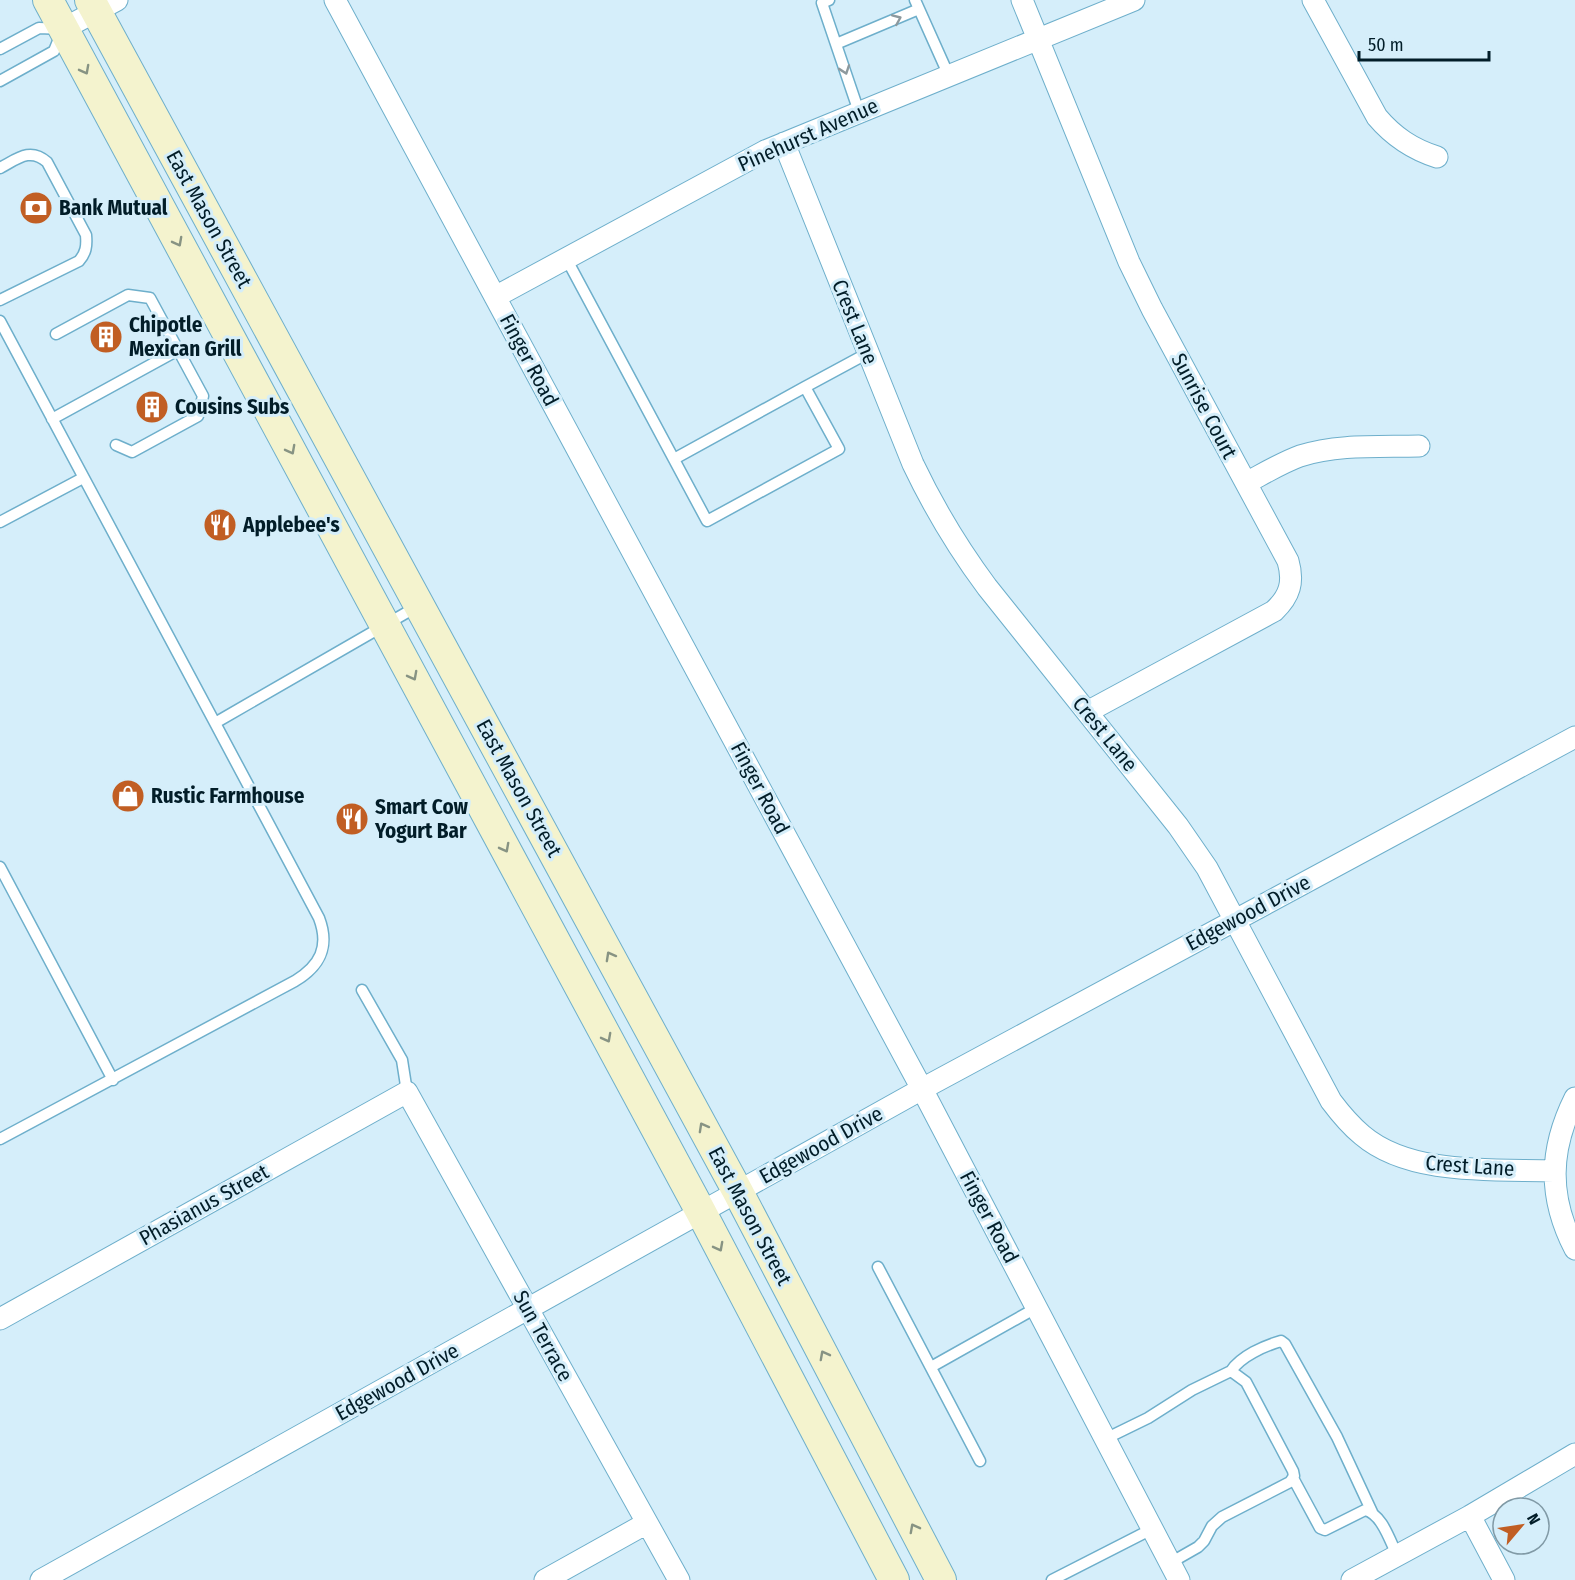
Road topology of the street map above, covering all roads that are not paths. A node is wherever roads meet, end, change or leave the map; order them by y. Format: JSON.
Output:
{"nodes":[{"id":1,"x":48,"y":0,"type":"edge"},
{"id":2,"x":335,"y":0,"type":"edge"},
{"id":3,"x":829,"y":0,"type":"edge"},
{"id":4,"x":1022,"y":0,"type":"edge"},
{"id":5,"x":1134,"y":0,"type":"edge"},
{"id":6,"x":1313,"y":0,"type":"edge"},
{"id":7,"x":101,"y":4,"type":"edge"},
{"id":8,"x":917,"y":5,"type":"edge"},
{"id":9,"x":63,"y":29,"type":"junction"},
{"id":10,"x":1038,"y":39,"type":"junction"},
{"id":11,"x":836,"y":44,"type":"junction"},
{"id":12,"x":0,"y":49,"type":"edge"},
{"id":13,"x":949,"y":76,"type":"junction"},
{"id":14,"x":0,"y":81,"type":"edge"},
{"id":15,"x":859,"y":112,"type":"junction"},
{"id":16,"x":784,"y":143,"type":"junction"},
{"id":17,"x":1437,"y":157,"type":"dead end"},
{"id":18,"x":0,"y":168,"type":"edge"},
{"id":19,"x":566,"y":258,"type":"junction"},
{"id":20,"x":495,"y":297,"type":"junction"},
{"id":21,"x":0,"y":300,"type":"edge"},
{"id":22,"x":0,"y":321,"type":"edge"},
{"id":23,"x":56,"y":334,"type":"dead end"},
{"id":24,"x":178,"y":350,"type":"junction"},
{"id":25,"x":868,"y":353,"type":"junction"},
{"id":26,"x":805,"y":387,"type":"junction"},
{"id":27,"x":52,"y":419,"type":"junction"},
{"id":28,"x":116,"y":445,"type":"dead end"},
{"id":29,"x":1419,"y":446,"type":"dead end"},
{"id":30,"x":674,"y":459,"type":"junction"},
{"id":31,"x":83,"y":478,"type":"junction"},
{"id":32,"x":1246,"y":483,"type":"junction"},
{"id":33,"x":0,"y":522,"type":"edge"},
{"id":34,"x":419,"y":606,"type":"junction"},
{"id":35,"x":385,"y":625,"type":"junction"},
{"id":36,"x":1087,"y":712,"type":"junction"},
{"id":37,"x":215,"y":723,"type":"junction"},
{"id":38,"x":1575,"y":737,"type":"edge"},
{"id":39,"x":0,"y":867,"type":"edge"},
{"id":40,"x":1236,"y":920,"type":"junction"},
{"id":41,"x":362,"y":990,"type":"dead end"},
{"id":42,"x":113,"y":1080,"type":"junction"},
{"id":43,"x":922,"y":1089,"type":"junction"},
{"id":44,"x":407,"y":1092,"type":"junction"},
{"id":45,"x":1575,"y":1098,"type":"edge"},
{"id":46,"x":0,"y":1139,"type":"edge"},
{"id":47,"x":1554,"y":1171,"type":"junction"},
{"id":48,"x":738,"y":1192,"type":"junction"},
{"id":49,"x":701,"y":1212,"type":"junction"},
{"id":50,"x":1575,"y":1249,"type":"edge"},
{"id":51,"x":878,"y":1267,"type":"dead end"},
{"id":52,"x":1036,"y":1308,"type":"junction"},
{"id":53,"x":528,"y":1309,"type":"junction"},
{"id":54,"x":0,"y":1318,"type":"edge"},
{"id":55,"x":931,"y":1367,"type":"junction"},
{"id":56,"x":1231,"y":1371,"type":"junction"},
{"id":57,"x":1105,"y":1439,"type":"junction"},
{"id":58,"x":1575,"y":1454,"type":"edge"},
{"id":59,"x":980,"y":1461,"type":"dead end"},
{"id":60,"x":1293,"y":1478,"type":"junction"},
{"id":61,"x":1372,"y":1512,"type":"junction"},
{"id":62,"x":1470,"y":1516,"type":"junction"},
{"id":63,"x":647,"y":1523,"type":"junction"},
{"id":64,"x":1152,"y":1528,"type":"junction"},
{"id":65,"x":1397,"y":1556,"type":"junction"},
{"id":66,"x":1174,"y":1571,"type":"edge"},
{"id":67,"x":41,"y":1580,"type":"edge"},
{"id":68,"x":545,"y":1580,"type":"edge"},
{"id":69,"x":679,"y":1580,"type":"edge"},
{"id":70,"x":894,"y":1580,"type":"edge"},
{"id":71,"x":941,"y":1580,"type":"edge"},
{"id":72,"x":1052,"y":1580,"type":"edge"},
{"id":73,"x":1352,"y":1580,"type":"edge"},
{"id":74,"x":1504,"y":1580,"type":"edge"}],
"edges":[{"from":1,"to":9,"type":"main road","name":"East Mason Street"},
{"from":2,"to":20,"type":"street","name":"Finger Road"},
{"from":3,"to":11,"type":"lane"},
{"from":4,"to":10,"type":"street","name":"Sunrise Court"},
{"from":5,"to":10,"type":"street","name":"Pinehurst Avenue"},
{"from":6,"to":17,"type":"street"},
{"from":7,"to":9,"type":"street"},
{"from":7,"to":34,"type":"main road","name":"East Mason Street"},
{"from":11,"to":8,"type":"lane","one_way":true},
{"from":8,"to":13,"type":"lane"},
{"from":9,"to":12,"type":"lane"},
{"from":9,"to":14,"type":"lane"},
{"from":9,"to":35,"type":"main road","name":"East Mason Street","one_way":true},
{"from":10,"to":13,"type":"street","name":"Pinehurst Avenue"},
{"from":10,"to":32,"type":"street","name":"Sunrise Court"},
{"from":11,"to":15,"type":"lane","one_way":true},
{"from":13,"to":15,"type":"street","name":"Pinehurst Avenue"},
{"from":15,"to":16,"type":"street","name":"Pinehurst Avenue"},
{"from":16,"to":19,"type":"street","name":"Pinehurst Avenue"},
{"from":16,"to":25,"type":"street","name":"Crest Lane"},
{"from":18,"to":21,"type":"lane"},
{"from":19,"to":20,"type":"street","name":"Pinehurst Avenue"},
{"from":19,"to":30,"type":"lane"},
{"from":20,"to":43,"type":"street","name":"Finger Road"},
{"from":22,"to":27,"type":"lane"},
{"from":23,"to":24,"type":"lane"},
{"from":24,"to":27,"type":"lane"},
{"from":24,"to":28,"type":"lane"},
{"from":25,"to":26,"type":"lane"},
{"from":25,"to":36,"type":"street","name":"Crest Lane"},
{"from":26,"to":30,"type":"lane"},
{"from":26,"to":30,"type":"lane"},
{"from":27,"to":31,"type":"lane"},
{"from":29,"to":32,"type":"street"},
{"from":31,"to":33,"type":"lane"},
{"from":31,"to":37,"type":"lane"},
{"from":32,"to":36,"type":"street","name":"Sunrise Court"},
{"from":34,"to":35,"type":"lane"},
{"from":48,"to":34,"type":"main road","name":"East Mason Street","one_way":true},
{"from":35,"to":37,"type":"lane"},
{"from":35,"to":49,"type":"main road","name":"East Mason Street","one_way":true},
{"from":36,"to":40,"type":"street","name":"Crest Lane"},
{"from":37,"to":42,"type":"lane"},
{"from":38,"to":40,"type":"street","name":"Edgewood Drive"},
{"from":39,"to":42,"type":"lane"},
{"from":40,"to":43,"type":"street","name":"Edgewood Drive"},
{"from":40,"to":47,"type":"street","name":"Crest Lane"},
{"from":41,"to":44,"type":"lane"},
{"from":42,"to":46,"type":"lane"},
{"from":43,"to":48,"type":"street","name":"Edgewood Drive"},
{"from":43,"to":52,"type":"street","name":"Finger Road"},
{"from":44,"to":53,"type":"street","name":"Sun Terrace"},
{"from":44,"to":54,"type":"street","name":"Phasianus Street"},
{"from":45,"to":47,"type":"street"},
{"from":47,"to":50,"type":"street"},
{"from":48,"to":49,"type":"street","name":"Edgewood Drive"},
{"from":71,"to":48,"type":"main road","name":"East Mason Street","one_way":true},
{"from":49,"to":53,"type":"street","name":"Edgewood Drive"},
{"from":49,"to":70,"type":"main road","name":"East Mason Street","one_way":true},
{"from":51,"to":55,"type":"lane"},
{"from":52,"to":55,"type":"lane"},
{"from":52,"to":57,"type":"street","name":"Finger Road"},
{"from":53,"to":63,"type":"street","name":"Sun Terrace"},
{"from":53,"to":67,"type":"street","name":"Edgewood Drive"},
{"from":55,"to":59,"type":"lane"},
{"from":56,"to":57,"type":"lane"},
{"from":56,"to":60,"type":"lane"},
{"from":56,"to":61,"type":"lane"},
{"from":57,"to":64,"type":"street","name":"Finger Road"},
{"from":58,"to":62,"type":"street"},
{"from":60,"to":61,"type":"lane"},
{"from":60,"to":66,"type":"lane"},
{"from":61,"to":65,"type":"lane"},
{"from":62,"to":65,"type":"street"},
{"from":62,"to":74,"type":"street"},
{"from":63,"to":68,"type":"street"},
{"from":63,"to":69,"type":"street","name":"Sun Terrace"},
{"from":64,"to":66,"type":"street","name":"Finger Road"},
{"from":64,"to":72,"type":"lane"},
{"from":65,"to":73,"type":"street"}]}
